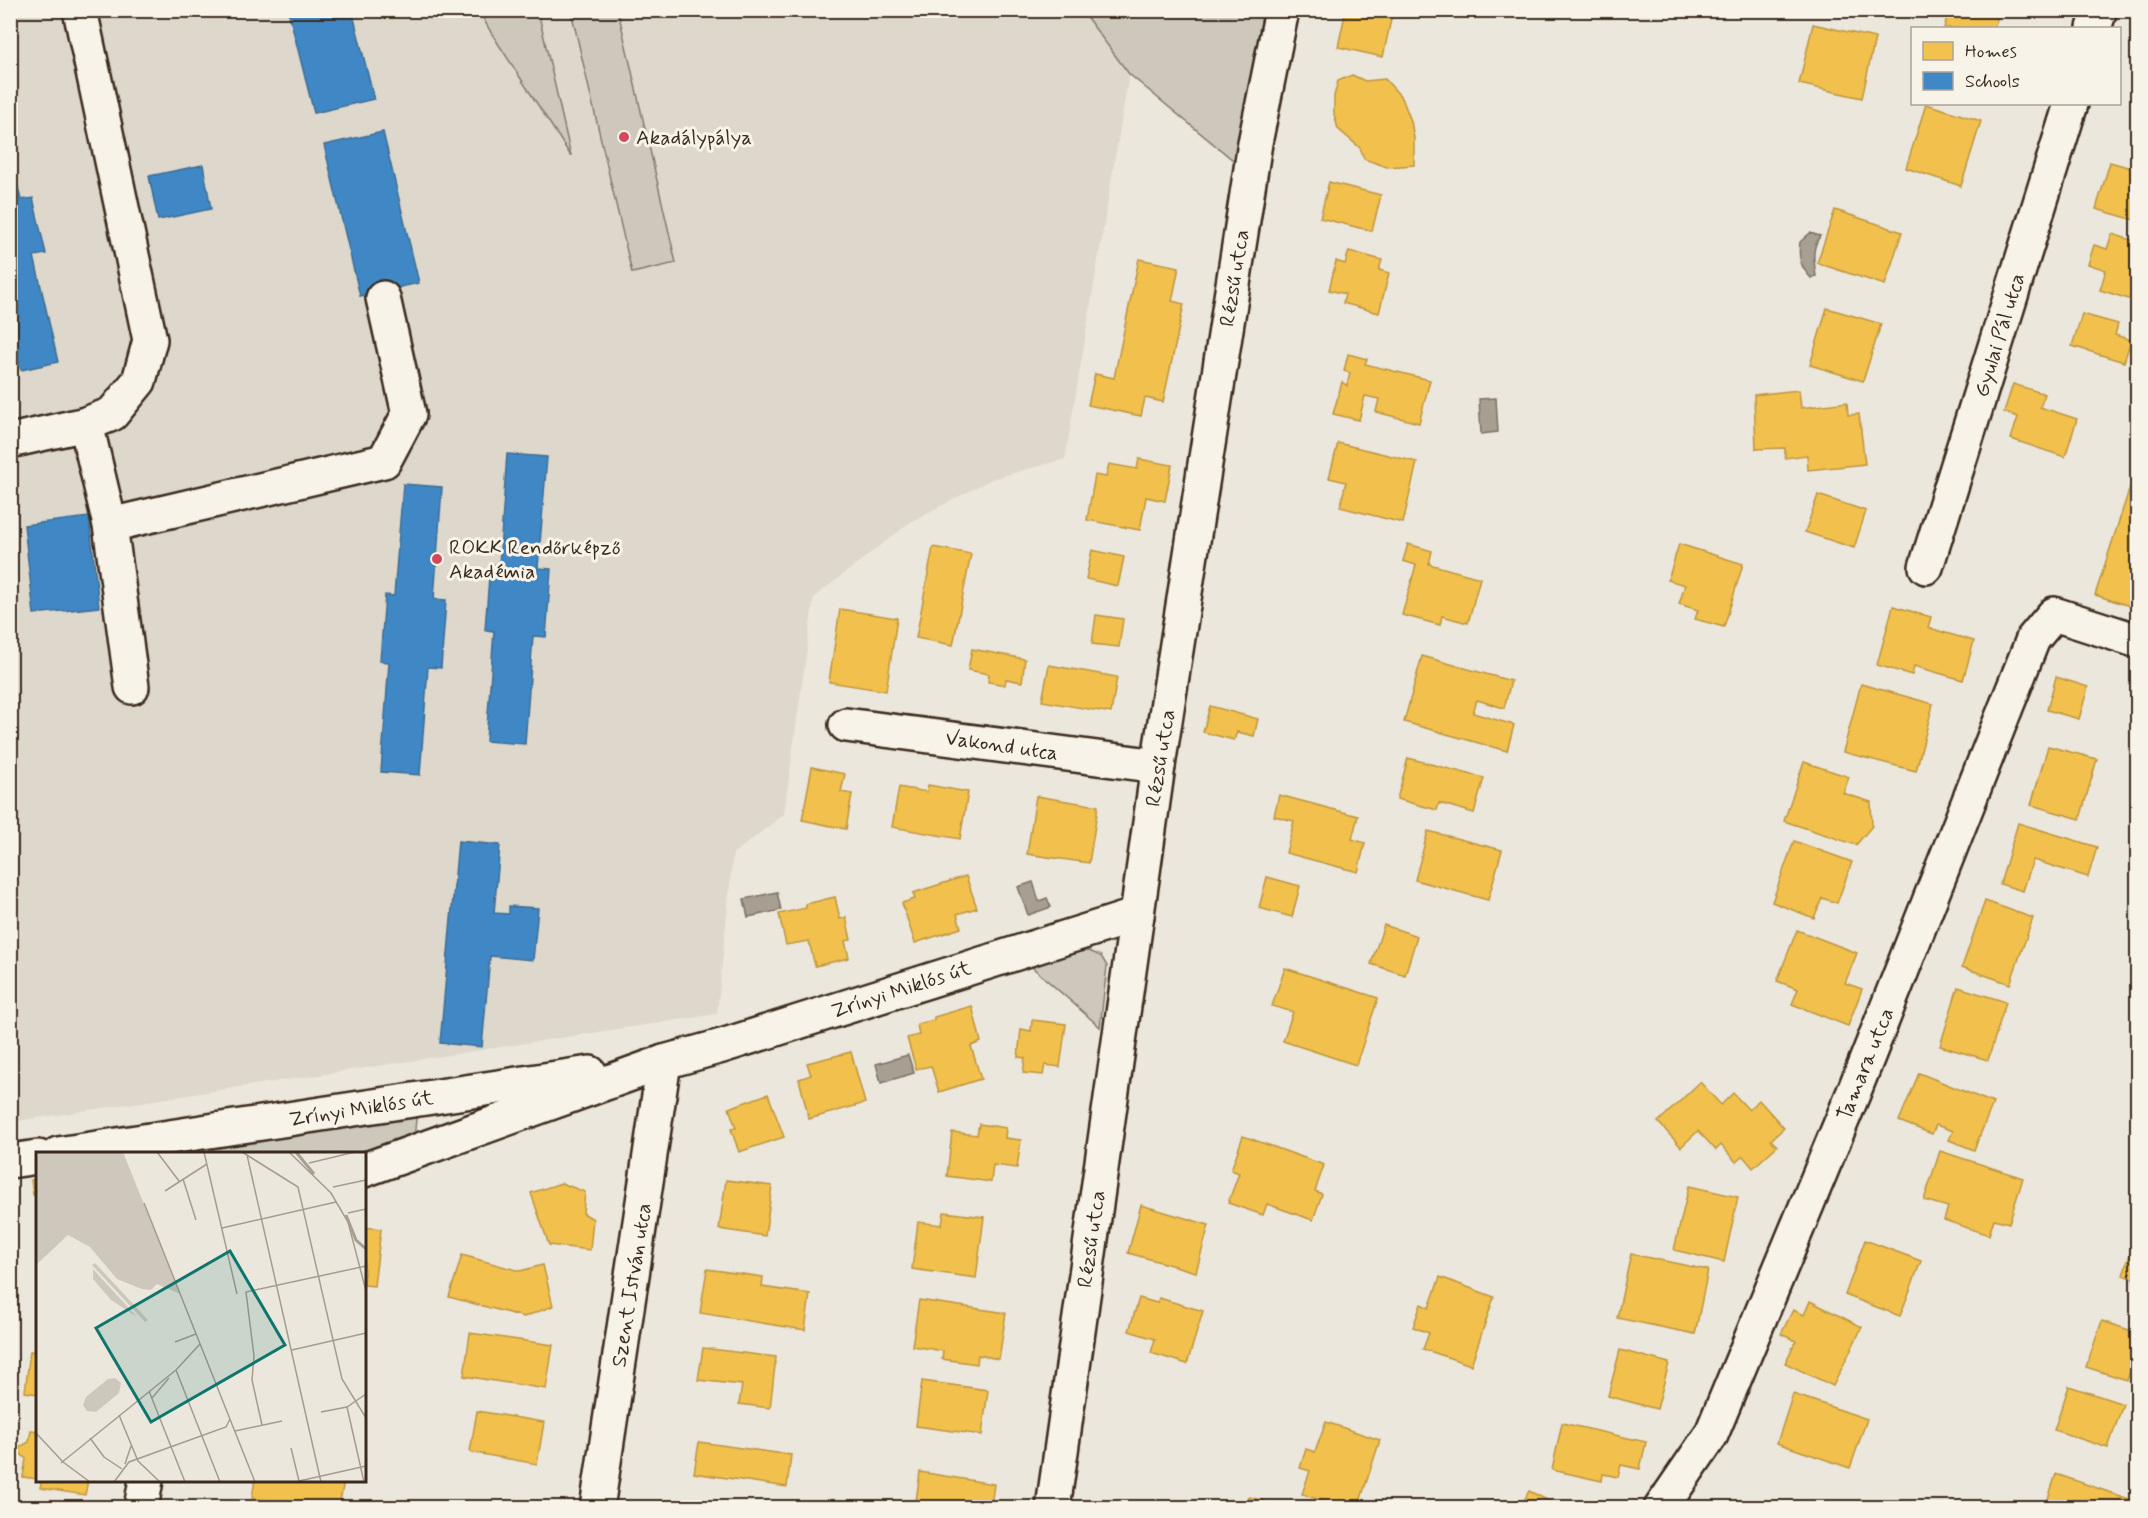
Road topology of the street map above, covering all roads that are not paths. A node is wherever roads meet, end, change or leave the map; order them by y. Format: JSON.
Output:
{"nodes":[{"id":1,"x":80,"y":10,"type":"edge"},
{"id":2,"x":1282,"y":10,"type":"edge"},
{"id":3,"x":2100,"y":10,"type":"edge"},
{"id":4,"x":2094,"y":27,"type":"edge"},
{"id":5,"x":2071,"y":105,"type":"edge"},
{"id":6,"x":383,"y":298,"type":"dead end"},
{"id":7,"x":86,"y":424,"type":"junction"},
{"id":8,"x":10,"y":441,"type":"edge"},
{"id":9,"x":110,"y":525,"type":"junction"},
{"id":10,"x":1926,"y":567,"type":"dead end"},
{"id":11,"x":2138,"y":641,"type":"edge"},
{"id":12,"x":132,"y":687,"type":"dead end"},
{"id":13,"x":846,"y":725,"type":"dead end"},
{"id":14,"x":1158,"y":766,"type":"junction"},
{"id":15,"x":1137,"y":915,"type":"junction"},
{"id":16,"x":664,"y":1062,"type":"junction"},
{"id":17,"x":198,"y":1143,"type":"edge"},
{"id":18,"x":83,"y":1152,"type":"edge"},
{"id":19,"x":36,"y":1157,"type":"edge"},
{"id":20,"x":10,"y":1161,"type":"edge"},
{"id":21,"x":366,"y":1169,"type":"edge"},
{"id":22,"x":146,"y":1482,"type":"edge"},
{"id":23,"x":141,"y":1508,"type":"edge"},
{"id":24,"x":597,"y":1508,"type":"edge"},
{"id":25,"x":1053,"y":1508,"type":"edge"},
{"id":26,"x":1661,"y":1508,"type":"edge"}],
"edges":[{"from":1,"to":7,"type":"street"},
{"from":2,"to":14,"type":"street","name":"Rézsű utca"},
{"from":3,"to":4,"type":"street"},
{"from":5,"to":10,"type":"street","name":"Gyulai Pál utca"},
{"from":6,"to":9,"type":"street"},
{"from":7,"to":8,"type":"street"},
{"from":7,"to":9,"type":"street"},
{"from":9,"to":12,"type":"street"},
{"from":11,"to":26,"type":"street","name":"Tamara utca"},
{"from":13,"to":14,"type":"street","name":"Vakond utca"},
{"from":14,"to":15,"type":"street","name":"Rézsű utca"},
{"from":15,"to":16,"type":"street","name":"Zrínyi Miklós út"},
{"from":15,"to":25,"type":"street","name":"Rézsű utca"},
{"from":16,"to":17,"type":"street","name":"Zrínyi Miklós út"},
{"from":16,"to":21,"type":"street","name":"Zrínyi Miklós út"},
{"from":16,"to":24,"type":"street","name":"Szent István utca"},
{"from":17,"to":18,"type":"street","name":"Zrínyi Miklós út"},
{"from":19,"to":20,"type":"street"},
{"from":22,"to":23,"type":"street"}]}
